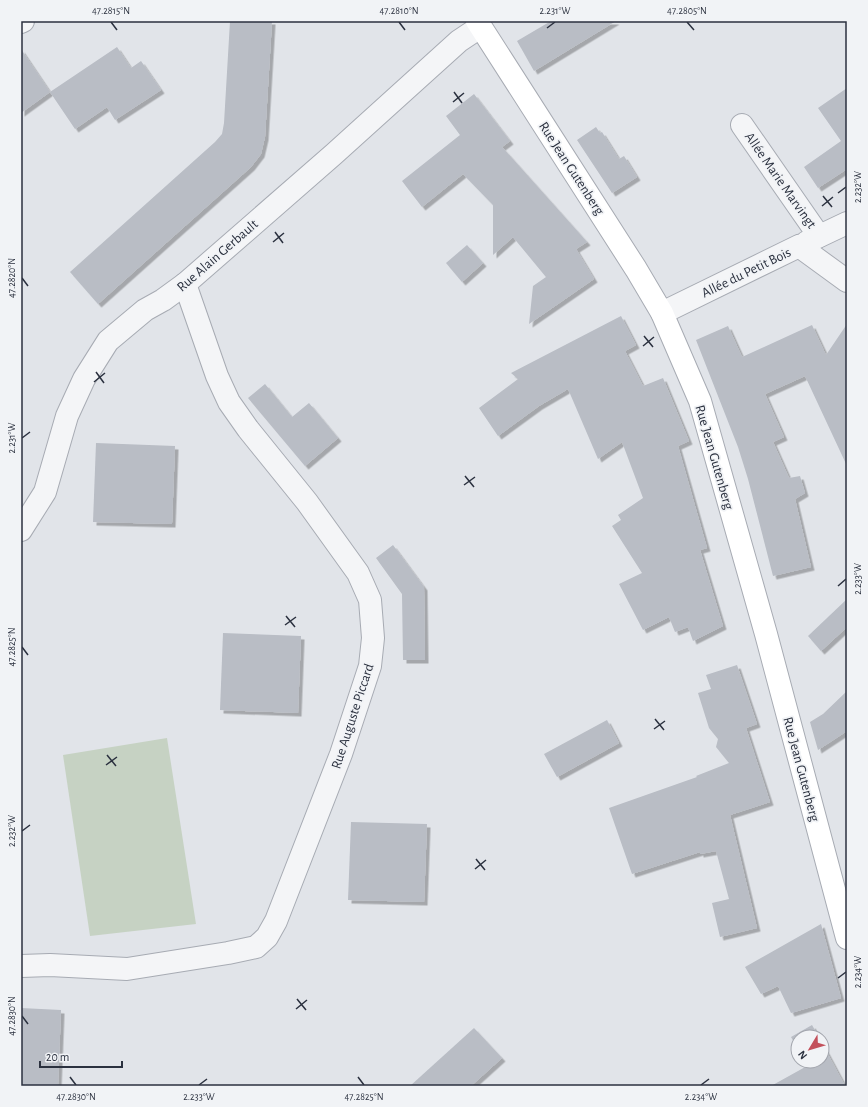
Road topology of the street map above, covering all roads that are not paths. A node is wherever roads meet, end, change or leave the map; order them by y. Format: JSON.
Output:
{"nodes":[{"id":1,"x":479,"y":24,"type":"edge"},
{"id":2,"x":742,"y":125,"type":"dead end"},
{"id":3,"x":847,"y":223,"type":"edge"},
{"id":4,"x":819,"y":236,"type":"junction"},
{"id":5,"x":799,"y":246,"type":"junction"},
{"id":6,"x":847,"y":282,"type":"edge"},
{"id":7,"x":184,"y":284,"type":"junction"},
{"id":8,"x":662,"y":313,"type":"junction"},
{"id":9,"x":21,"y":530,"type":"edge"},
{"id":10,"x":847,"y":938,"type":"edge"},
{"id":11,"x":21,"y":966,"type":"edge"}],
"edges":[{"from":1,"to":7,"type":"street","name":"Rue Alain Gerbault"},
{"from":1,"to":8,"type":"main road","name":"Rue Jean Gutenberg"},
{"from":2,"to":4,"type":"street","name":"Allée Marie Marvingt"},
{"from":3,"to":4,"type":"street"},
{"from":4,"to":5,"type":"street"},
{"from":5,"to":6,"type":"street","name":"Allée du Petit Bois"},
{"from":5,"to":8,"type":"street","name":"Allée du Petit Bois"},
{"from":7,"to":9,"type":"street","name":"Rue Alain Gerbault"},
{"from":7,"to":11,"type":"street","name":"Rue Auguste Piccard"},
{"from":8,"to":10,"type":"main road","name":"Rue Jean Gutenberg"}]}
